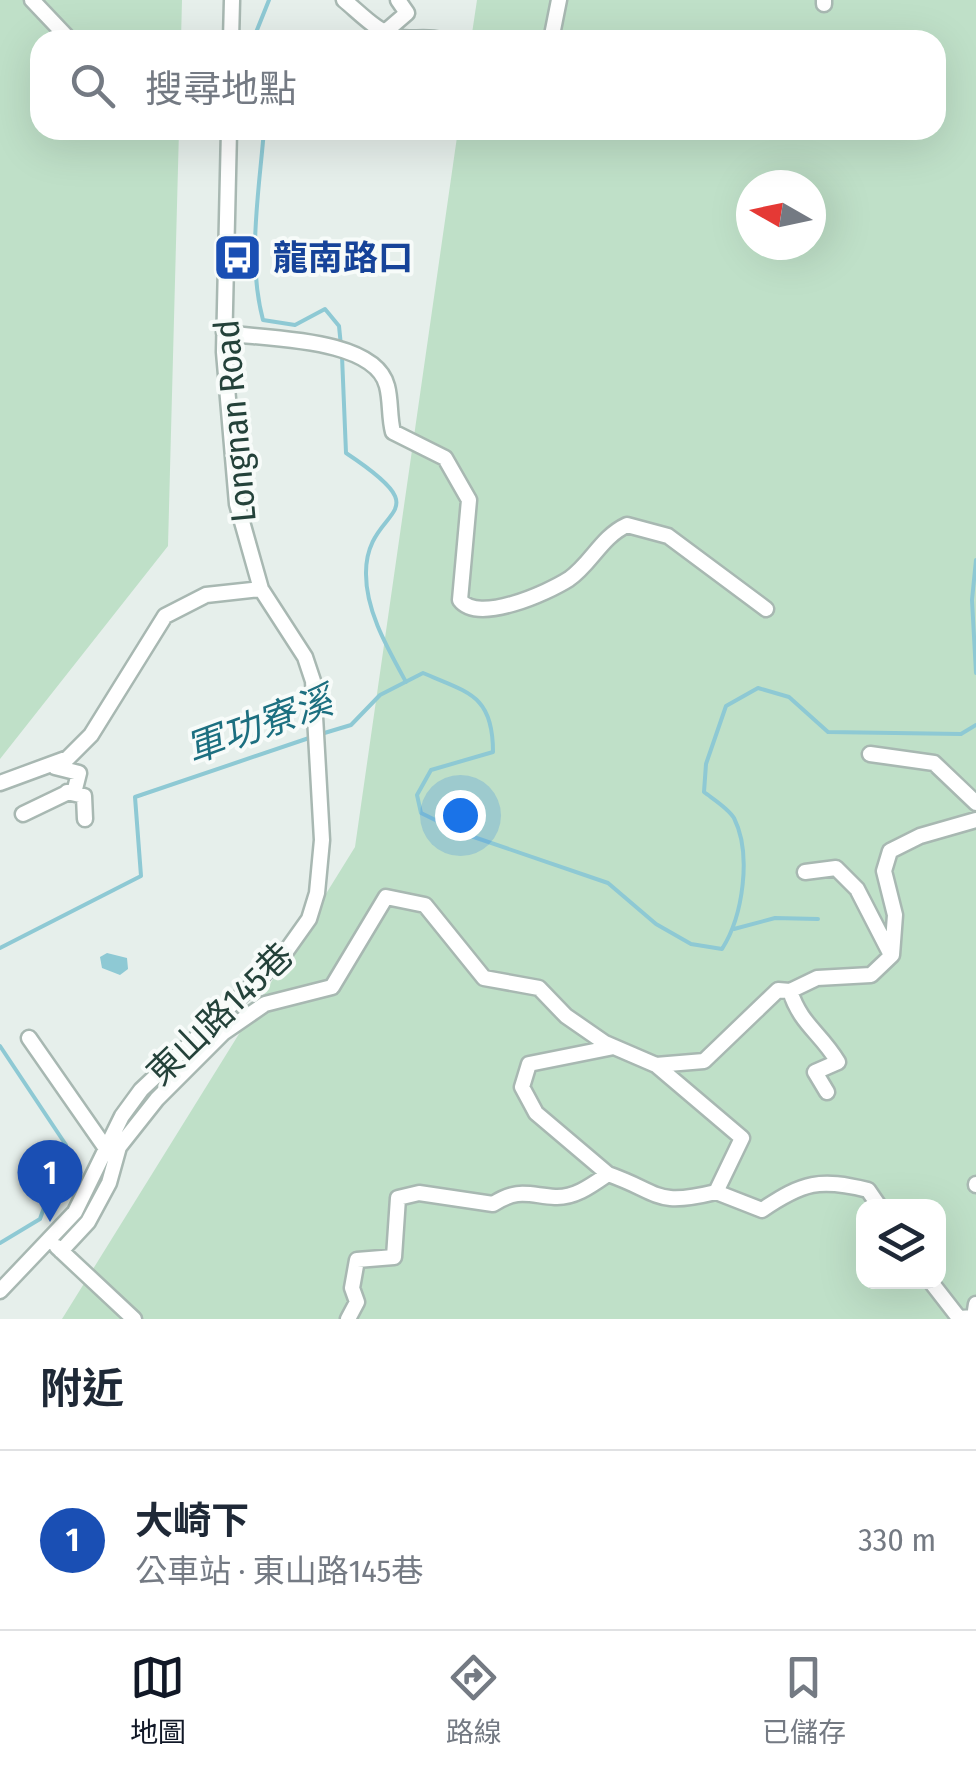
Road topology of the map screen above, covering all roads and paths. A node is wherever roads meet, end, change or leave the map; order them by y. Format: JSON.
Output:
{"nodes":[{"id":1,"x":32,"y":0,"type":"edge"},
{"id":2,"x":344,"y":0,"type":"edge"},
{"id":3,"x":398,"y":0,"type":"edge"},
{"id":4,"x":558,"y":0,"type":"edge"},
{"id":5,"x":232,"y":5,"type":"edge"},
{"id":6,"x":60,"y":30,"type":"edge"},
{"id":7,"x":226,"y":30,"type":"edge"},
{"id":8,"x":231,"y":30,"type":"edge"},
{"id":9,"x":382,"y":30,"type":"edge"},
{"id":10,"x":387,"y":30,"type":"edge"},
{"id":11,"x":553,"y":30,"type":"edge"},
{"id":12,"x":229,"y":140,"type":"edge"},
{"id":13,"x":224,"y":334,"type":"junction"},
{"id":14,"x":261,"y":588,"type":"junction"},
{"id":15,"x":766,"y":608,"type":"dead end"},
{"id":16,"x":870,"y":754,"type":"dead end"},
{"id":17,"x":52,"y":766,"type":"junction"},
{"id":18,"x":0,"y":783,"type":"edge"},
{"id":19,"x":68,"y":792,"type":"junction"},
{"id":20,"x":976,"y":803,"type":"edge"},
{"id":21,"x":23,"y":814,"type":"dead end"},
{"id":22,"x":85,"y":819,"type":"dead end"},
{"id":23,"x":976,"y":820,"type":"edge"},
{"id":24,"x":806,"y":872,"type":"dead end"},
{"id":25,"x":892,"y":956,"type":"junction"},
{"id":26,"x":790,"y":991,"type":"junction"},
{"id":27,"x":29,"y":1038,"type":"dead end"},
{"id":28,"x":615,"y":1047,"type":"junction"},
{"id":29,"x":656,"y":1065,"type":"junction"},
{"id":30,"x":827,"y":1092,"type":"dead end"},
{"id":31,"x":107,"y":1150,"type":"junction"},
{"id":32,"x":608,"y":1174,"type":"junction"},
{"id":33,"x":716,"y":1192,"type":"junction"},
{"id":34,"x":874,"y":1199,"type":"edge"},
{"id":35,"x":55,"y":1246,"type":"junction"},
{"id":36,"x":936,"y":1289,"type":"edge"},
{"id":37,"x":0,"y":1292,"type":"edge"},
{"id":38,"x":976,"y":1304,"type":"edge"},
{"id":39,"x":134,"y":1319,"type":"edge"},
{"id":40,"x":348,"y":1319,"type":"edge"}],
"edges":[{"from":1,"to":6,"type":"street"},
{"from":2,"to":9,"type":"street"},
{"from":3,"to":10,"type":"street"},
{"from":4,"to":11,"type":"street"},
{"from":5,"to":7,"type":"street"},
{"from":5,"to":8,"type":"street"},
{"from":12,"to":13,"type":"street","name":"Longnan Road"},
{"from":13,"to":14,"type":"street","name":"Longnan Road"},
{"from":13,"to":15,"type":"street"},
{"from":14,"to":17,"type":"street"},
{"from":14,"to":31,"type":"street","name":"東山路145巷"},
{"from":16,"to":20,"type":"street"},
{"from":17,"to":18,"type":"street"},
{"from":17,"to":19,"type":"street"},
{"from":19,"to":21,"type":"street"},
{"from":19,"to":22,"type":"street"},
{"from":23,"to":25,"type":"street"},
{"from":24,"to":25,"type":"street"},
{"from":25,"to":26,"type":"street"},
{"from":26,"to":29,"type":"street"},
{"from":26,"to":30,"type":"street"},
{"from":27,"to":31,"type":"street"},
{"from":28,"to":29,"type":"street"},
{"from":28,"to":32,"type":"street"},
{"from":28,"to":35,"type":"street"},
{"from":29,"to":33,"type":"street"},
{"from":31,"to":35,"type":"street","name":"東山路145巷"},
{"from":32,"to":33,"type":"street"},
{"from":32,"to":40,"type":"street"},
{"from":33,"to":34,"type":"street"},
{"from":35,"to":37,"type":"street","name":"東山路145巷"},
{"from":35,"to":39,"type":"street"},
{"from":36,"to":38,"type":"street"}]}
